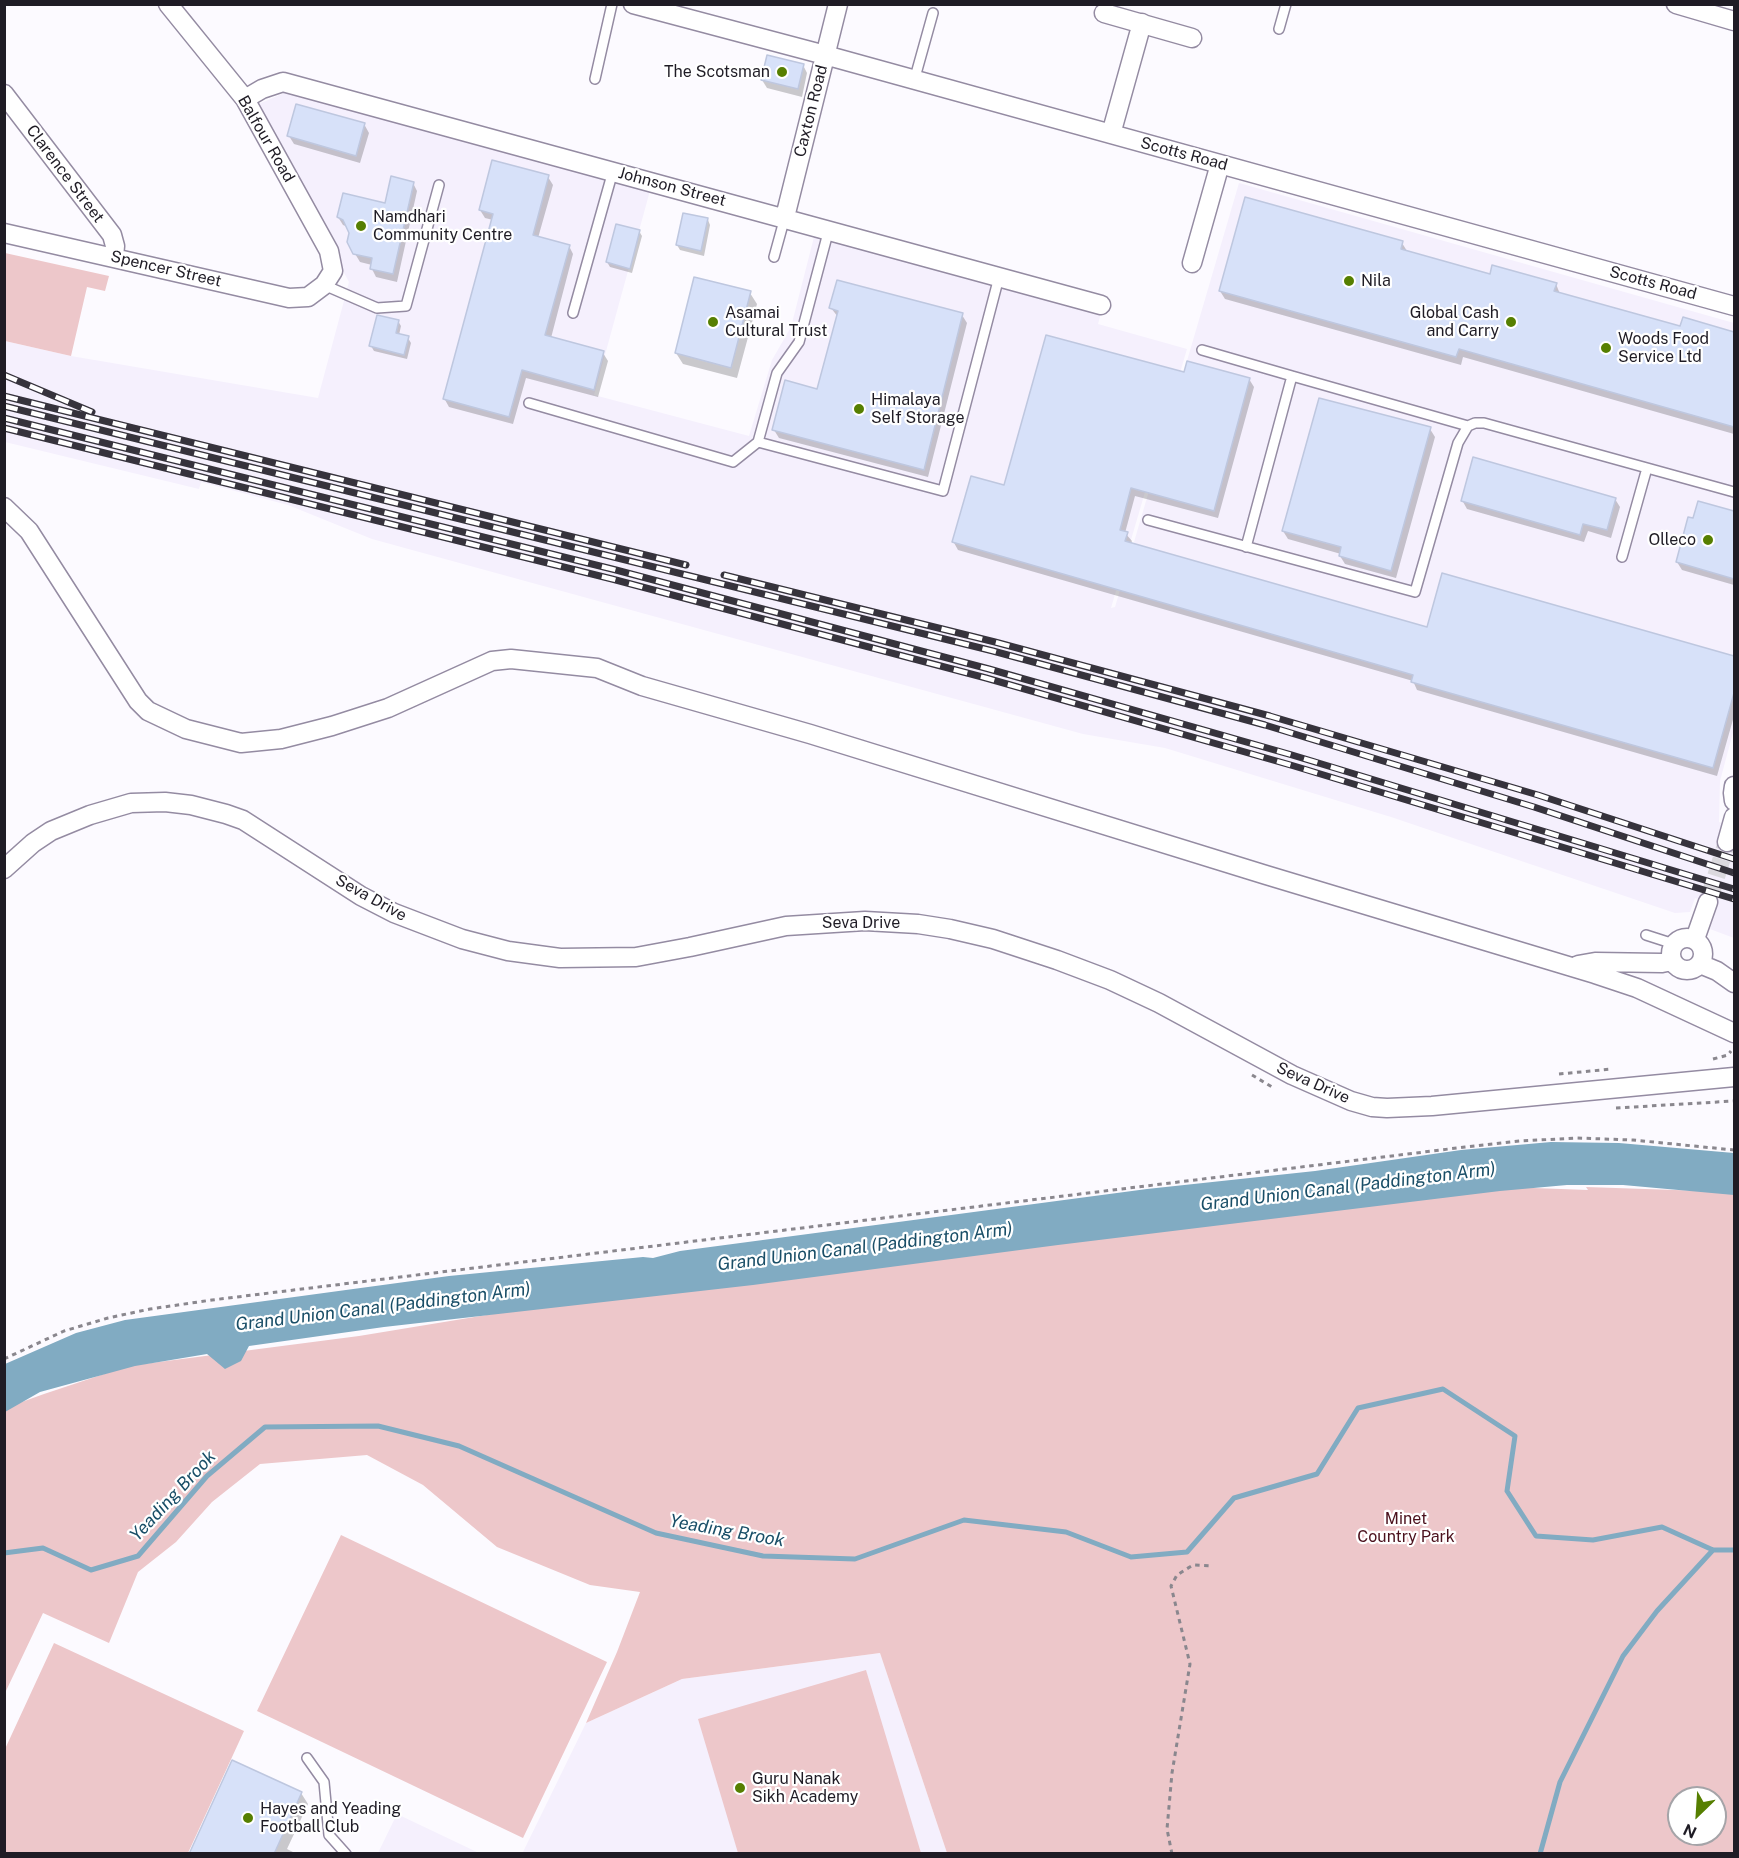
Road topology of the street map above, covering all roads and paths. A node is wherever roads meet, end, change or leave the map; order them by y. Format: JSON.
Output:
{"nodes":[{"id":1,"x":168,"y":4,"type":"edge"},
{"id":2,"x":612,"y":4,"type":"edge"},
{"id":3,"x":633,"y":4,"type":"edge"},
{"id":4,"x":838,"y":4,"type":"edge"},
{"id":5,"x":1286,"y":4,"type":"edge"},
{"id":6,"x":1676,"y":4,"type":"edge"},
{"id":7,"x":933,"y":13,"type":"dead end"},
{"id":8,"x":1104,"y":13,"type":"dead end"},
{"id":9,"x":1734,"y":21,"type":"edge"},
{"id":10,"x":1142,"y":23,"type":"junction"},
{"id":11,"x":1279,"y":29,"type":"dead end"},
{"id":12,"x":1192,"y":38,"type":"dead end"},
{"id":13,"x":825,"y":55,"type":"junction"},
{"id":14,"x":595,"y":79,"type":"dead end"},
{"id":15,"x":914,"y":81,"type":"junction"},
{"id":16,"x":4,"y":94,"type":"edge"},
{"id":17,"x":245,"y":99,"type":"junction"},
{"id":18,"x":1110,"y":134,"type":"junction"},
{"id":19,"x":1220,"y":164,"type":"junction"},
{"id":20,"x":613,"y":171,"type":"junction"},
{"id":21,"x":439,"y":185,"type":"dead end"},
{"id":22,"x":785,"y":217,"type":"junction"},
{"id":23,"x":829,"y":229,"type":"junction"},
{"id":24,"x":4,"y":233,"type":"edge"},
{"id":25,"x":114,"y":257,"type":"junction"},
{"id":26,"x":774,"y":257,"type":"dead end"},
{"id":27,"x":1192,"y":263,"type":"dead end"},
{"id":28,"x":999,"y":277,"type":"junction"},
{"id":29,"x":324,"y":285,"type":"junction"},
{"id":30,"x":1101,"y":305,"type":"dead end"},
{"id":31,"x":1734,"y":306,"type":"edge"},
{"id":32,"x":573,"y":313,"type":"dead end"},
{"id":33,"x":1202,"y":350,"type":"dead end"},
{"id":34,"x":1292,"y":376,"type":"junction"},
{"id":35,"x":529,"y":404,"type":"dead end"},
{"id":36,"x":1468,"y":426,"type":"junction"},
{"id":37,"x":758,"y":442,"type":"junction"},
{"id":38,"x":1647,"y":468,"type":"junction"},
{"id":39,"x":1734,"y":492,"type":"edge"},
{"id":40,"x":4,"y":507,"type":"edge"},
{"id":41,"x":1148,"y":520,"type":"dead end"},
{"id":42,"x":1246,"y":547,"type":"junction"},
{"id":43,"x":1622,"y":557,"type":"dead end"},
{"id":44,"x":1734,"y":786,"type":"edge"},
{"id":45,"x":1734,"y":801,"type":"edge"},
{"id":46,"x":1734,"y":817,"type":"edge"},
{"id":47,"x":1727,"y":842,"type":"tunnel mouth"},
{"id":48,"x":4,"y":869,"type":"edge"},
{"id":49,"x":1708,"y":902,"type":"tunnel mouth"},
{"id":50,"x":1646,"y":935,"type":"dead end"},
{"id":51,"x":1695,"y":939,"type":"junction"},
{"id":52,"x":1673,"y":952,"type":"junction"},
{"id":53,"x":1700,"y":964,"type":"junction"},
{"id":54,"x":1570,"y":967,"type":"junction"},
{"id":55,"x":1734,"y":983,"type":"edge"},
{"id":56,"x":1734,"y":1033,"type":"edge"},
{"id":57,"x":1734,"y":1047,"type":"edge"},
{"id":58,"x":1704,"y":1061,"type":"dead end"},
{"id":59,"x":1734,"y":1077,"type":"edge"},
{"id":60,"x":1734,"y":1150,"type":"edge"},
{"id":61,"x":4,"y":1359,"type":"edge"},
{"id":62,"x":1213,"y":1566,"type":"dead end"},
{"id":63,"x":307,"y":1758,"type":"dead end"},
{"id":64,"x":346,"y":1854,"type":"edge"},
{"id":65,"x":1172,"y":1854,"type":"edge"}],
"edges":[{"from":1,"to":17,"type":"street","name":"Balfour Road"},
{"from":2,"to":14,"type":"lane"},
{"from":3,"to":13,"type":"street","name":"Scotts Road"},
{"from":4,"to":13,"type":"street","name":"Caxton Road"},
{"from":5,"to":11,"type":"lane"},
{"from":6,"to":9,"type":"street"},
{"from":7,"to":15,"type":"lane"},
{"from":8,"to":10,"type":"street"},
{"from":10,"to":12,"type":"street"},
{"from":10,"to":18,"type":"street"},
{"from":13,"to":15,"type":"street","name":"Scotts Road"},
{"from":13,"to":22,"type":"street","name":"Caxton Road"},
{"from":15,"to":18,"type":"street","name":"Scotts Road"},
{"from":16,"to":25,"type":"street","name":"Clarence Street"},
{"from":17,"to":20,"type":"street","name":"Johnson Street"},
{"from":17,"to":29,"type":"street","name":"Balfour Road"},
{"from":18,"to":19,"type":"street","name":"Scotts Road"},
{"from":19,"to":27,"type":"street"},
{"from":19,"to":31,"type":"street","name":"Scotts Road"},
{"from":20,"to":22,"type":"street","name":"Johnson Street"},
{"from":20,"to":32,"type":"lane"},
{"from":21,"to":29,"type":"lane"},
{"from":22,"to":23,"type":"street","name":"Johnson Street"},
{"from":22,"to":26,"type":"lane"},
{"from":23,"to":28,"type":"street","name":"Johnson Street"},
{"from":23,"to":37,"type":"lane"},
{"from":24,"to":25,"type":"street","name":"Spencer Street"},
{"from":25,"to":29,"type":"street","name":"Spencer Street"},
{"from":28,"to":30,"type":"street","name":"Johnson Street"},
{"from":28,"to":37,"type":"lane"},
{"from":33,"to":34,"type":"lane"},
{"from":34,"to":36,"type":"lane"},
{"from":34,"to":42,"type":"lane"},
{"from":35,"to":37,"type":"lane"},
{"from":36,"to":38,"type":"lane"},
{"from":36,"to":42,"type":"lane"},
{"from":38,"to":39,"type":"lane"},
{"from":38,"to":43,"type":"lane"},
{"from":40,"to":54,"type":"street"},
{"from":41,"to":42,"type":"lane"},
{"from":44,"to":45,"type":"street"},
{"from":46,"to":47,"type":"street"},
{"from":48,"to":59,"type":"street","name":"Seva Drive"},
{"from":49,"to":51,"type":"street"},
{"from":50,"to":52,"type":"lane"},
{"from":51,"to":52,"type":"street"},
{"from":51,"to":53,"type":"street"},
{"from":52,"to":53,"type":"street"},
{"from":52,"to":54,"type":"street"},
{"from":53,"to":55,"type":"street"},
{"from":54,"to":56,"type":"street"},
{"from":57,"to":58,"type":"path"},
{"from":60,"to":61,"type":"path"},
{"from":62,"to":65,"type":"path"},
{"from":63,"to":64,"type":"lane"}]}
